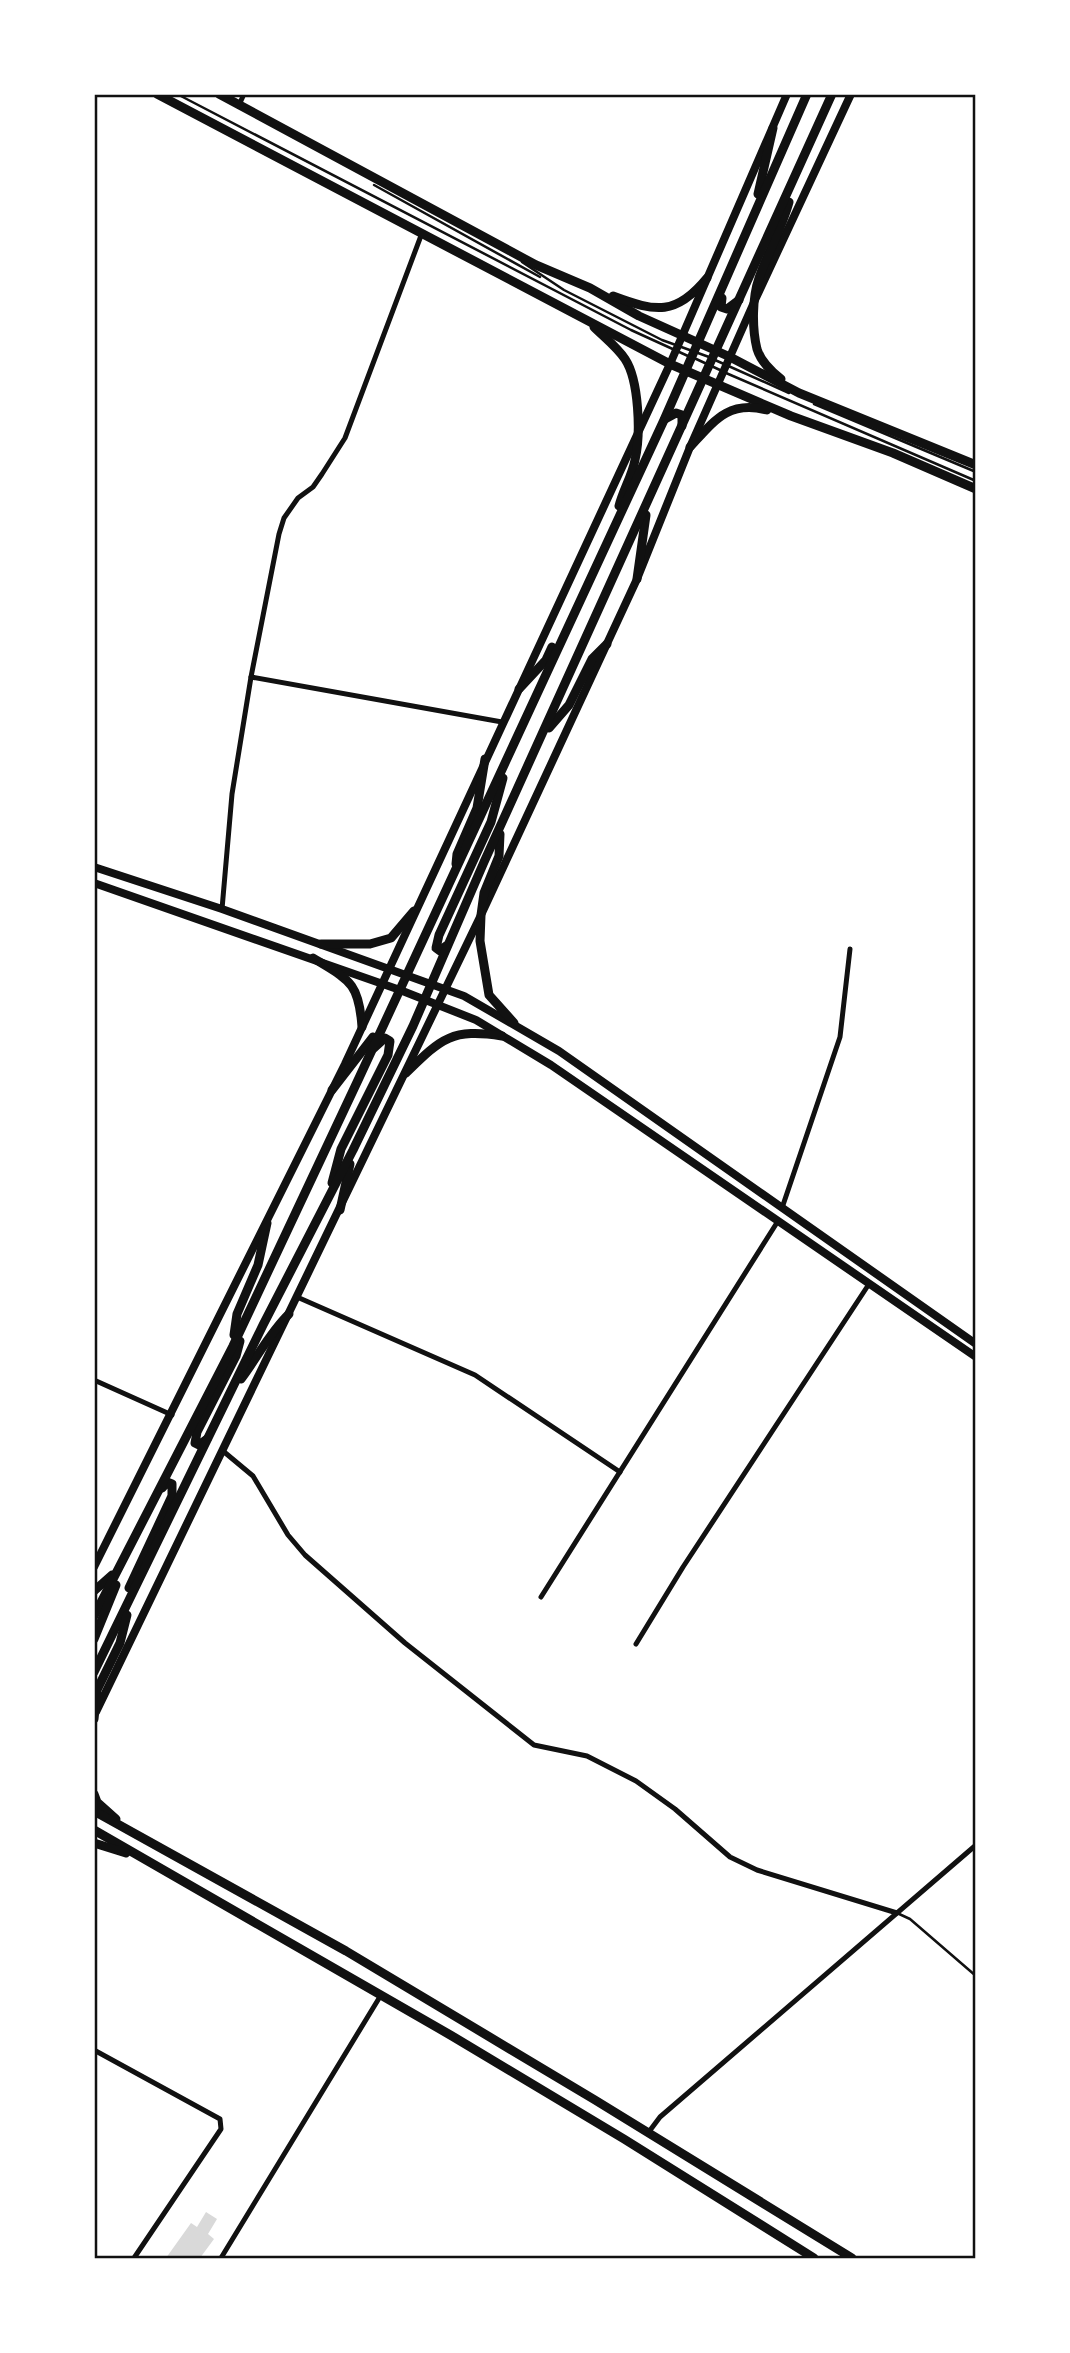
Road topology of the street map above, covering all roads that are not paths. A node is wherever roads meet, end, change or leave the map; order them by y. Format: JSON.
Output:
{"nodes":[{"id":1,"x":157,"y":94,"type":"edge"},
{"id":2,"x":177,"y":94,"type":"edge"},
{"id":3,"x":219,"y":94,"type":"edge"},
{"id":4,"x":244,"y":94,"type":"edge"},
{"id":5,"x":787,"y":94,"type":"edge"},
{"id":6,"x":807,"y":94,"type":"edge"},
{"id":7,"x":832,"y":94,"type":"edge"},
{"id":8,"x":850,"y":94,"type":"edge"},
{"id":9,"x":239,"y":105,"type":"junction"},
{"id":10,"x":773,"y":128,"type":"junction"},
{"id":11,"x":796,"y":175,"type":"junction"},
{"id":12,"x":374,"y":186,"type":"dead end"},
{"id":13,"x":422,"y":233,"type":"junction"},
{"id":14,"x":485,"y":237,"type":"junction"},
{"id":15,"x":741,"y":245,"type":"junction"},
{"id":16,"x":707,"y":278,"type":"junction"},
{"id":17,"x":724,"y":285,"type":"junction"},
{"id":18,"x":590,"y":288,"type":"junction"},
{"id":19,"x":564,"y":290,"type":"junction"},
{"id":20,"x":741,"y":299,"type":"junction"},
{"id":21,"x":755,"y":300,"type":"junction"},
{"id":22,"x":588,"y":321,"type":"junction"},
{"id":23,"x":679,"y":344,"type":"junction"},
{"id":24,"x":695,"y":350,"type":"junction"},
{"id":25,"x":714,"y":358,"type":"junction"},
{"id":26,"x":670,"y":364,"type":"junction"},
{"id":27,"x":727,"y":364,"type":"junction"},
{"id":28,"x":686,"y":371,"type":"junction"},
{"id":29,"x":705,"y":379,"type":"junction"},
{"id":30,"x":718,"y":385,"type":"junction"},
{"id":31,"x":799,"y":393,"type":"junction"},
{"id":32,"x":792,"y":416,"type":"junction"},
{"id":33,"x":664,"y":420,"type":"junction"},
{"id":34,"x":682,"y":428,"type":"junction"},
{"id":35,"x":637,"y":435,"type":"junction"},
{"id":36,"x":690,"y":447,"type":"junction"},
{"id":37,"x":975,"y":465,"type":"edge"},
{"id":38,"x":975,"y":472,"type":"edge"},
{"id":39,"x":975,"y":481,"type":"edge"},
{"id":40,"x":975,"y":489,"type":"edge"},
{"id":41,"x":648,"y":503,"type":"junction"},
{"id":42,"x":616,"y":523,"type":"junction"},
{"id":43,"x":637,"y":579,"type":"junction"},
{"id":44,"x":577,"y":607,"type":"junction"},
{"id":45,"x":607,"y":644,"type":"junction"},
{"id":46,"x":251,"y":677,"type":"junction"},
{"id":47,"x":519,"y":688,"type":"junction"},
{"id":48,"x":502,"y":722,"type":"junction"},
{"id":49,"x":543,"y":734,"type":"junction"},
{"id":50,"x":508,"y":756,"type":"junction"},
{"id":51,"x":485,"y":759,"type":"junction"},
{"id":52,"x":500,"y":828,"type":"junction"},
{"id":53,"x":94,"y":867,"type":"edge"},
{"id":54,"x":456,"y":870,"type":"junction"},
{"id":55,"x":94,"y":883,"type":"edge"},
{"id":56,"x":222,"y":909,"type":"junction"},
{"id":57,"x":414,"y":911,"type":"junction"},
{"id":58,"x":481,"y":915,"type":"junction"},
{"id":59,"x":321,"y":944,"type":"junction"},
{"id":60,"x":447,"y":945,"type":"junction"},
{"id":61,"x":850,"y":949,"type":"dead end"},
{"id":62,"x":313,"y":958,"type":"junction"},
{"id":63,"x":389,"y":967,"type":"junction"},
{"id":64,"x":407,"y":974,"type":"junction"},
{"id":65,"x":431,"y":982,"type":"junction"},
{"id":66,"x":382,"y":983,"type":"junction"},
{"id":67,"x":447,"y":988,"type":"junction"},
{"id":68,"x":400,"y":989,"type":"junction"},
{"id":69,"x":424,"y":999,"type":"junction"},
{"id":70,"x":439,"y":1004,"type":"junction"},
{"id":71,"x":514,"y":1023,"type":"junction"},
{"id":72,"x":383,"y":1025,"type":"junction"},
{"id":73,"x":362,"y":1027,"type":"junction"},
{"id":74,"x":502,"y":1036,"type":"junction"},
{"id":75,"x":371,"y":1051,"type":"junction"},
{"id":76,"x":406,"y":1073,"type":"junction"},
{"id":77,"x":332,"y":1090,"type":"junction"},
{"id":78,"x":353,"y":1150,"type":"junction"},
{"id":79,"x":326,"y":1202,"type":"junction"},
{"id":80,"x":782,"y":1208,"type":"junction"},
{"id":81,"x":340,"y":1210,"type":"junction"},
{"id":82,"x":778,"y":1221,"type":"junction"},
{"id":83,"x":267,"y":1223,"type":"junction"},
{"id":84,"x":869,"y":1284,"type":"junction"},
{"id":85,"x":298,"y":1297,"type":"junction"},
{"id":86,"x":249,"y":1309,"type":"junction"},
{"id":87,"x":289,"y":1314,"type":"junction"},
{"id":88,"x":975,"y":1344,"type":"edge"},
{"id":89,"x":233,"y":1346,"type":"junction"},
{"id":90,"x":975,"y":1357,"type":"edge"},
{"id":91,"x":94,"y":1380,"type":"edge"},
{"id":92,"x":229,"y":1395,"type":"junction"},
{"id":93,"x":172,"y":1415,"type":"junction"},
{"id":94,"x":208,"y":1438,"type":"junction"},
{"id":95,"x":223,"y":1451,"type":"junction"},
{"id":96,"x":620,"y":1472,"type":"junction"},
{"id":97,"x":157,"y":1492,"type":"junction"},
{"id":98,"x":133,"y":1541,"type":"junction"},
{"id":99,"x":94,"y":1567,"type":"edge"},
{"id":100,"x":118,"y":1569,"type":"junction"},
{"id":101,"x":94,"y":1591,"type":"edge"},
{"id":102,"x":133,"y":1593,"type":"junction"},
{"id":103,"x":541,"y":1597,"type":"dead end"},
{"id":104,"x":94,"y":1616,"type":"edge"},
{"id":105,"x":112,"y":1636,"type":"junction"},
{"id":106,"x":94,"y":1640,"type":"edge"},
{"id":107,"x":636,"y":1644,"type":"dead end"},
{"id":108,"x":94,"y":1672,"type":"edge"},
{"id":109,"x":95,"y":1716,"type":"edge"},
{"id":110,"x":94,"y":1794,"type":"edge"},
{"id":111,"x":94,"y":1811,"type":"edge"},
{"id":112,"x":94,"y":1830,"type":"edge"},
{"id":113,"x":131,"y":1832,"type":"junction"},
{"id":114,"x":94,"y":1843,"type":"edge"},
{"id":115,"x":975,"y":1845,"type":"edge"},
{"id":116,"x":140,"y":1857,"type":"junction"},
{"id":117,"x":897,"y":1913,"type":"junction"},
{"id":118,"x":975,"y":1976,"type":"edge"},
{"id":119,"x":381,"y":1995,"type":"junction"},
{"id":120,"x":94,"y":2050,"type":"edge"},
{"id":121,"x":648,"y":2133,"type":"junction"},
{"id":122,"x":134,"y":2259,"type":"edge"},
{"id":123,"x":221,"y":2259,"type":"edge"},
{"id":124,"x":814,"y":2259,"type":"edge"},
{"id":125,"x":852,"y":2259,"type":"edge"}],
"edges":[{"from":1,"to":13,"type":"main road"},
{"from":2,"to":23,"type":"lane"},
{"from":3,"to":9,"type":"main road"},
{"from":4,"to":9,"type":"street"},
{"from":5,"to":10,"type":"main road"},
{"from":6,"to":15,"type":"main road"},
{"from":7,"to":11,"type":"main road"},
{"from":8,"to":21,"type":"main road"},
{"from":9,"to":14,"type":"main road"},
{"from":10,"to":15,"type":"main road"},
{"from":10,"to":16,"type":"main road"},
{"from":11,"to":20,"type":"main road"},
{"from":11,"to":21,"type":"main road"},
{"from":12,"to":19,"type":"lane"},
{"from":13,"to":22,"type":"main road"},
{"from":13,"to":46,"type":"street"},
{"from":14,"to":18,"type":"main road"},
{"from":14,"to":19,"type":"lane"},
{"from":15,"to":17,"type":"main road"},
{"from":16,"to":18,"type":"main road"},
{"from":16,"to":23,"type":"main road"},
{"from":17,"to":20,"type":"main road"},
{"from":17,"to":24,"type":"main road"},
{"from":18,"to":23,"type":"main road"},
{"from":19,"to":23,"type":"lane"},
{"from":20,"to":25,"type":"main road"},
{"from":21,"to":27,"type":"main road"},
{"from":21,"to":31,"type":"main road"},
{"from":22,"to":26,"type":"main road"},
{"from":22,"to":35,"type":"main road"},
{"from":23,"to":24,"type":"main road"},
{"from":23,"to":24,"type":"lane"},
{"from":23,"to":26,"type":"main road"},
{"from":24,"to":25,"type":"main road"},
{"from":24,"to":25,"type":"lane"},
{"from":24,"to":28,"type":"main road"},
{"from":25,"to":27,"type":"main road"},
{"from":25,"to":27,"type":"lane"},
{"from":25,"to":29,"type":"main road"},
{"from":26,"to":28,"type":"main road"},
{"from":26,"to":35,"type":"main road"},
{"from":27,"to":30,"type":"main road"},
{"from":27,"to":31,"type":"main road"},
{"from":27,"to":38,"type":"lane"},
{"from":27,"to":39,"type":"lane"},
{"from":28,"to":29,"type":"main road"},
{"from":28,"to":33,"type":"main road"},
{"from":29,"to":30,"type":"main road"},
{"from":29,"to":34,"type":"main road"},
{"from":30,"to":32,"type":"main road"},
{"from":30,"to":36,"type":"main road"},
{"from":31,"to":37,"type":"main road"},
{"from":32,"to":36,"type":"main road"},
{"from":32,"to":40,"type":"main road"},
{"from":33,"to":34,"type":"main road"},
{"from":33,"to":42,"type":"main road"},
{"from":34,"to":41,"type":"main road"},
{"from":35,"to":42,"type":"main road"},
{"from":35,"to":47,"type":"main road"},
{"from":36,"to":43,"type":"main road"},
{"from":41,"to":43,"type":"main road"},
{"from":41,"to":49,"type":"main road"},
{"from":42,"to":44,"type":"main road"},
{"from":43,"to":45,"type":"main road"},
{"from":44,"to":47,"type":"main road"},
{"from":44,"to":50,"type":"main road"},
{"from":45,"to":49,"type":"main road"},
{"from":45,"to":58,"type":"main road"},
{"from":46,"to":48,"type":"street"},
{"from":46,"to":56,"type":"street"},
{"from":47,"to":48,"type":"main road"},
{"from":48,"to":51,"type":"main road"},
{"from":49,"to":52,"type":"main road"},
{"from":50,"to":54,"type":"main road"},
{"from":50,"to":60,"type":"main road"},
{"from":51,"to":54,"type":"main road"},
{"from":51,"to":57,"type":"main road"},
{"from":52,"to":58,"type":"main road"},
{"from":52,"to":60,"type":"main road"},
{"from":53,"to":56,"type":"main road"},
{"from":54,"to":64,"type":"main road"},
{"from":55,"to":62,"type":"main road"},
{"from":56,"to":59,"type":"main road"},
{"from":57,"to":59,"type":"main road"},
{"from":57,"to":63,"type":"main road"},
{"from":58,"to":67,"type":"main road"},
{"from":58,"to":71,"type":"main road"},
{"from":59,"to":63,"type":"main road"},
{"from":60,"to":65,"type":"main road"},
{"from":61,"to":80,"type":"street"},
{"from":62,"to":66,"type":"main road"},
{"from":62,"to":73,"type":"main road"},
{"from":63,"to":64,"type":"main road"},
{"from":63,"to":66,"type":"main road"},
{"from":64,"to":65,"type":"main road"},
{"from":64,"to":68,"type":"main road"},
{"from":65,"to":67,"type":"main road"},
{"from":65,"to":69,"type":"main road"},
{"from":66,"to":68,"type":"main road"},
{"from":66,"to":73,"type":"main road"},
{"from":67,"to":70,"type":"main road"},
{"from":67,"to":71,"type":"main road"},
{"from":68,"to":69,"type":"main road"},
{"from":68,"to":72,"type":"main road"},
{"from":69,"to":70,"type":"main road"},
{"from":69,"to":78,"type":"main road"},
{"from":70,"to":74,"type":"main road"},
{"from":70,"to":76,"type":"main road"},
{"from":71,"to":80,"type":"main road"},
{"from":72,"to":75,"type":"main road"},
{"from":72,"to":77,"type":"main road"},
{"from":73,"to":77,"type":"main road"},
{"from":74,"to":76,"type":"main road"},
{"from":74,"to":82,"type":"main road"},
{"from":75,"to":79,"type":"main road"},
{"from":75,"to":86,"type":"main road"},
{"from":76,"to":81,"type":"main road"},
{"from":77,"to":83,"type":"main road"},
{"from":78,"to":79,"type":"main road"},
{"from":78,"to":81,"type":"main road"},
{"from":79,"to":92,"type":"main road"},
{"from":80,"to":88,"type":"main road"},
{"from":81,"to":85,"type":"main road"},
{"from":82,"to":84,"type":"main road"},
{"from":82,"to":96,"type":"street"},
{"from":83,"to":89,"type":"main road"},
{"from":83,"to":93,"type":"main road"},
{"from":84,"to":90,"type":"main road"},
{"from":84,"to":107,"type":"street"},
{"from":85,"to":87,"type":"main road"},
{"from":85,"to":96,"type":"street"},
{"from":86,"to":89,"type":"main road"},
{"from":86,"to":94,"type":"main road"},
{"from":87,"to":92,"type":"main road"},
{"from":87,"to":95,"type":"main road"},
{"from":89,"to":97,"type":"main road"},
{"from":91,"to":93,"type":"street"},
{"from":92,"to":94,"type":"main road"},
{"from":93,"to":99,"type":"main road"},
{"from":94,"to":102,"type":"main road"},
{"from":95,"to":109,"type":"main road"},
{"from":95,"to":117,"type":"street"},
{"from":96,"to":103,"type":"street"},
{"from":97,"to":98,"type":"main road"},
{"from":97,"to":105,"type":"main road"},
{"from":98,"to":100,"type":"main road"},
{"from":98,"to":106,"type":"main road"},
{"from":100,"to":101,"type":"main road"},
{"from":100,"to":104,"type":"main road"},
{"from":102,"to":105,"type":"main road"},
{"from":102,"to":109,"type":"main road"},
{"from":105,"to":108,"type":"main road"},
{"from":110,"to":113,"type":"main road"},
{"from":111,"to":113,"type":"main road"},
{"from":112,"to":116,"type":"main road"},
{"from":113,"to":121,"type":"main road"},
{"from":114,"to":116,"type":"main road"},
{"from":115,"to":117,"type":"street"},
{"from":116,"to":119,"type":"main road"},
{"from":117,"to":118,"type":"lane"},
{"from":117,"to":121,"type":"street"},
{"from":119,"to":123,"type":"street"},
{"from":119,"to":124,"type":"main road"},
{"from":120,"to":122,"type":"street"},
{"from":121,"to":125,"type":"main road"}]}
